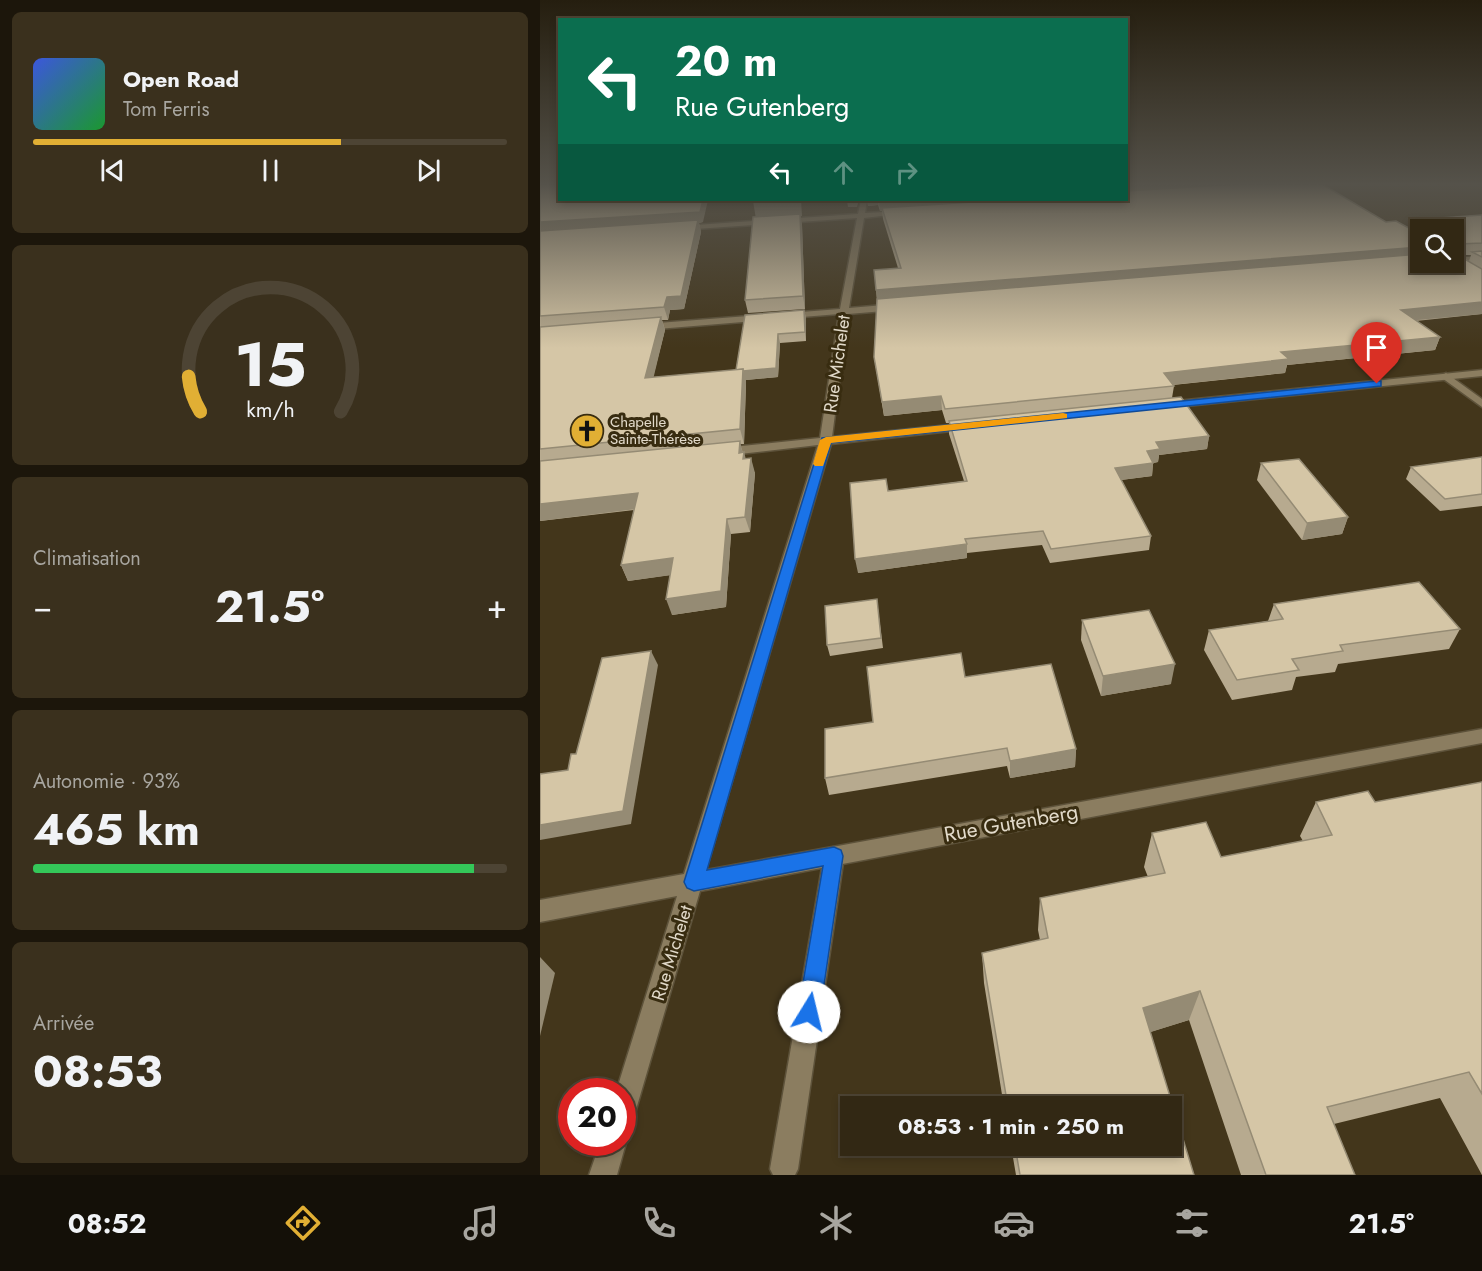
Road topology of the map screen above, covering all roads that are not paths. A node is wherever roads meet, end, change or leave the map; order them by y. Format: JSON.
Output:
{"nodes":[{"id":1,"x":858,"y":238,"type":"edge"},
{"id":2,"x":1482,"y":258,"type":"edge"},
{"id":3,"x":1464,"y":260,"type":"edge"},
{"id":4,"x":904,"y":306,"type":"edge"},
{"id":5,"x":844,"y":311,"type":"junction"},
{"id":6,"x":634,"y":328,"type":"edge"},
{"id":7,"x":1482,"y":373,"type":"edge"},
{"id":8,"x":1446,"y":376,"type":"junction"},
{"id":9,"x":1482,"y":404,"type":"edge"},
{"id":10,"x":1159,"y":406,"type":"edge"},
{"id":11,"x":981,"y":424,"type":"edge"},
{"id":12,"x":826,"y":440,"type":"junction"},
{"id":13,"x":707,"y":453,"type":"edge"},
{"id":14,"x":1482,"y":736,"type":"edge"},
{"id":15,"x":834,"y":856,"type":"junction"},
{"id":16,"x":694,"y":882,"type":"junction"},
{"id":17,"x":540,"y":911,"type":"edge"},
{"id":18,"x":633,"y":1078,"type":"edge"},
{"id":19,"x":609,"y":1156,"type":"edge"},
{"id":20,"x":784,"y":1169,"type":"dead end"},
{"id":21,"x":603,"y":1175,"type":"edge"}],
"edges":[{"from":1,"to":5,"type":"street","name":"Rue Michelet"},
{"from":2,"to":3,"type":"street"},
{"from":4,"to":5,"type":"street"},
{"from":5,"to":6,"type":"street"},
{"from":5,"to":12,"type":"street","name":"Rue Michelet"},
{"from":7,"to":8,"type":"street"},
{"from":8,"to":9,"type":"street"},
{"from":8,"to":10,"type":"street"},
{"from":11,"to":12,"type":"street"},
{"from":12,"to":13,"type":"street"},
{"from":12,"to":16,"type":"street","name":"Rue Michelet"},
{"from":14,"to":15,"type":"street","name":"Rue Gutenberg"},
{"from":15,"to":16,"type":"street","name":"Rue Gutenberg"},
{"from":15,"to":20,"type":"street"},
{"from":16,"to":17,"type":"street","name":"Rue Gutenberg"},
{"from":16,"to":18,"type":"street","name":"Rue Michelet"},
{"from":19,"to":21,"type":"street"}]}
